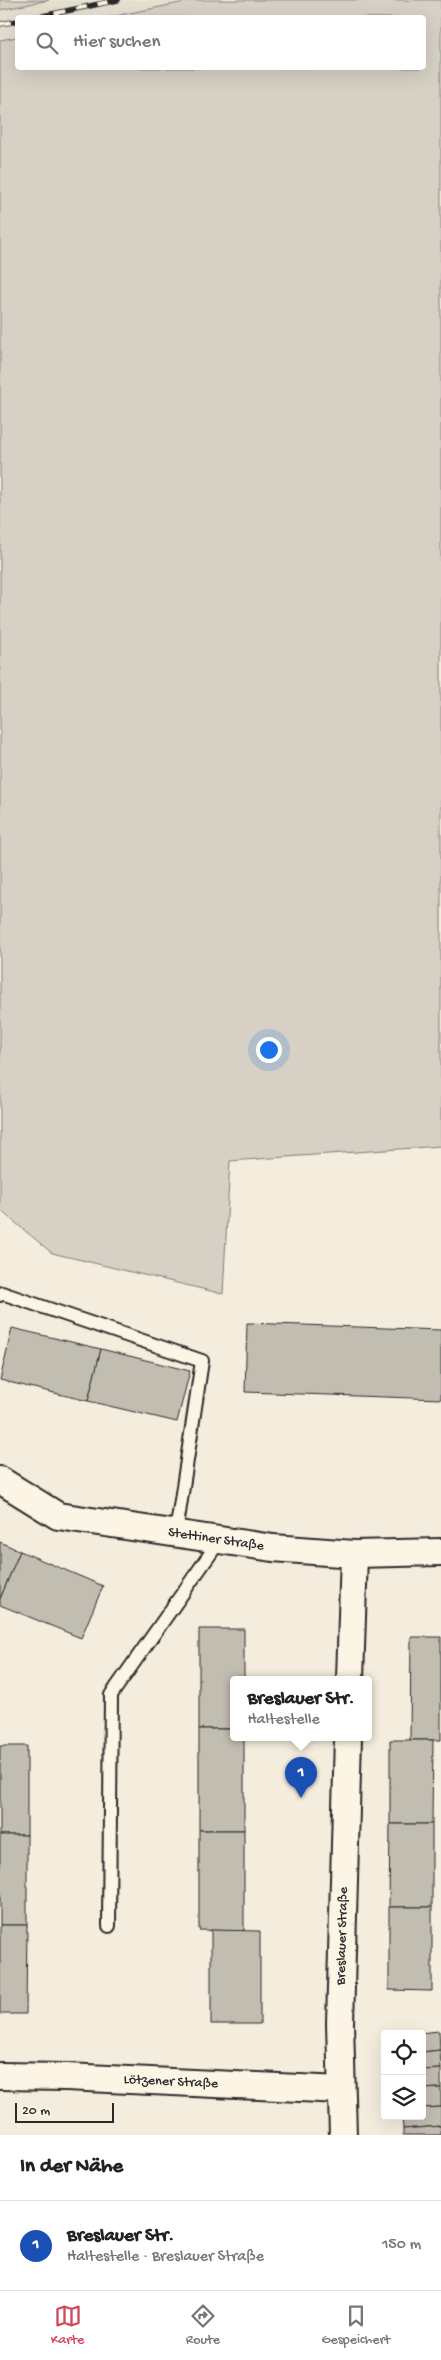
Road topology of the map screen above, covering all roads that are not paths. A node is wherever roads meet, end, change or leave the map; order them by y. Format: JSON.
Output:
{"nodes":[{"id":1,"x":1,"y":1293,"type":"edge"},
{"id":2,"x":0,"y":1480,"type":"edge"},
{"id":3,"x":176,"y":1533,"type":"junction"},
{"id":4,"x":220,"y":1540,"type":"junction"},
{"id":5,"x":441,"y":1552,"type":"edge"},
{"id":6,"x":354,"y":1554,"type":"junction"},
{"id":7,"x":350,"y":1676,"type":"edge"},
{"id":8,"x":348,"y":1741,"type":"edge"},
{"id":9,"x":109,"y":1926,"type":"dead end"},
{"id":10,"x":0,"y":2076,"type":"edge"},
{"id":11,"x":341,"y":2090,"type":"junction"},
{"id":12,"x":343,"y":2135,"type":"edge"}],
"edges":[{"from":1,"to":3,"type":"lane"},
{"from":2,"to":3,"type":"street","name":"Stettiner Straße"},
{"from":3,"to":4,"type":"street","name":"Stettiner Straße"},
{"from":4,"to":6,"type":"street","name":"Stettiner Straße"},
{"from":4,"to":9,"type":"lane"},
{"from":5,"to":6,"type":"street","name":"Stettiner Straße"},
{"from":6,"to":7,"type":"street"},
{"from":8,"to":11,"type":"street","name":"Breslauer Straße"},
{"from":10,"to":11,"type":"street","name":"Lötzener Straße"},
{"from":11,"to":12,"type":"street","name":"Breslauer Straße"}]}
